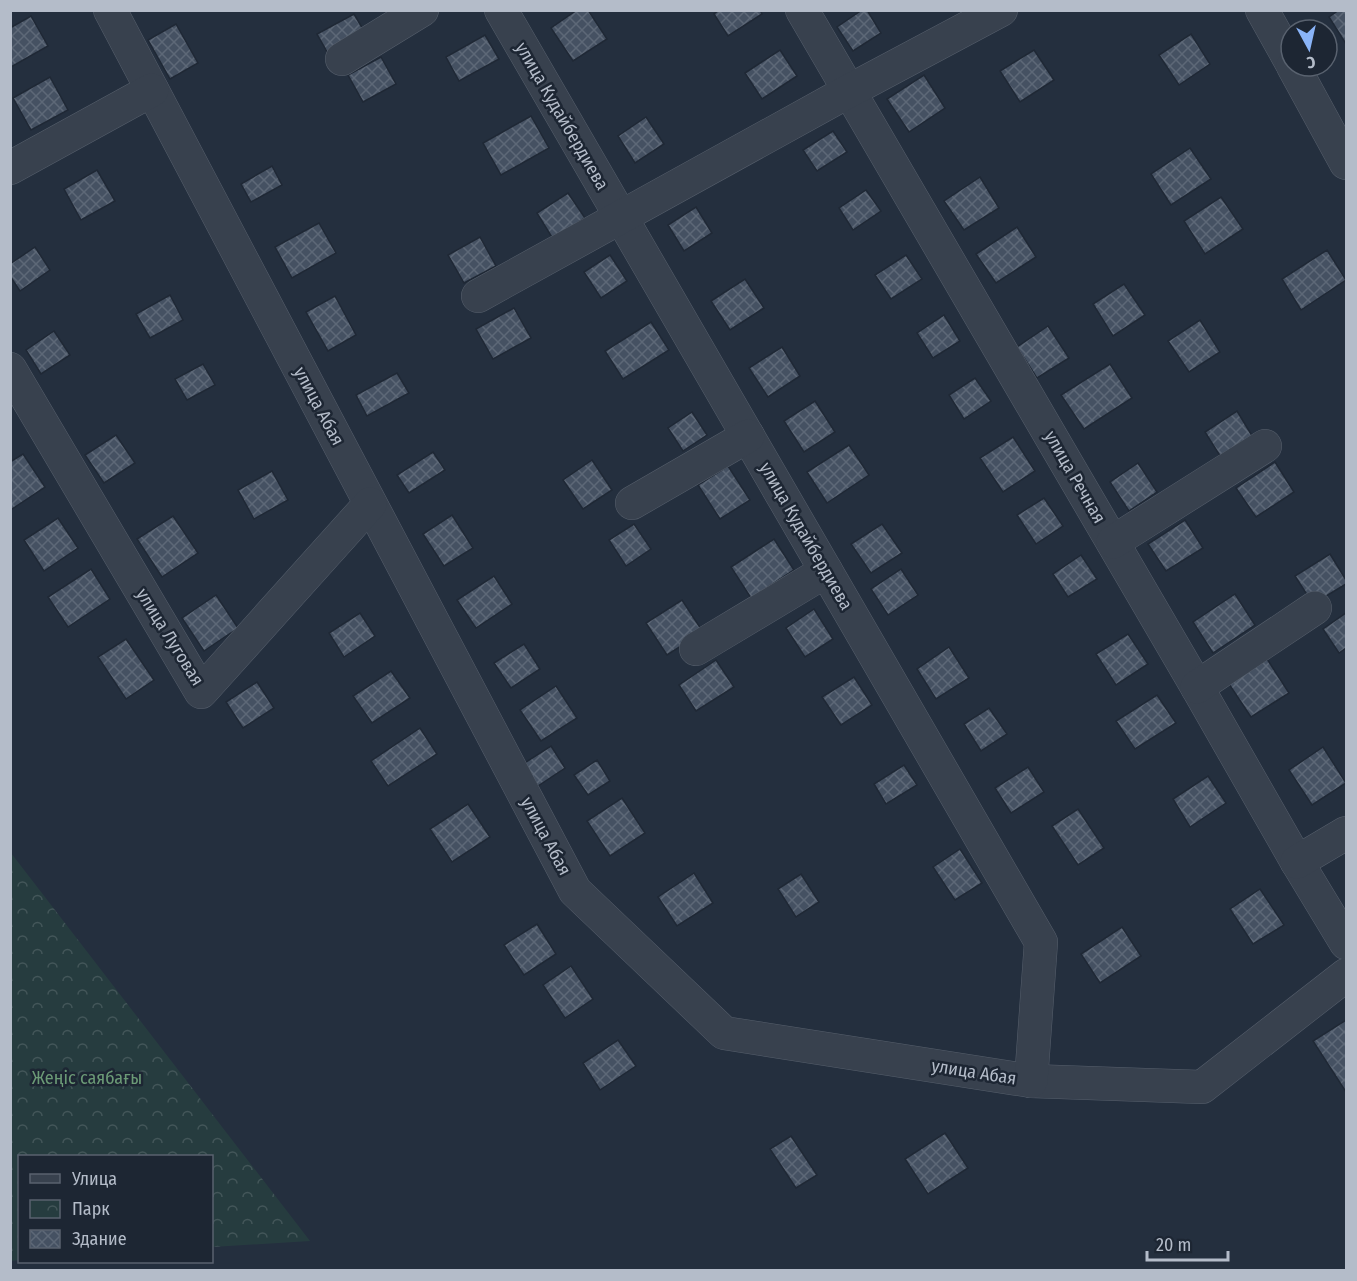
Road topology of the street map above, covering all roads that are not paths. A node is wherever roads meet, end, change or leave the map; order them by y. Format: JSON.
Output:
{"nodes":[{"id":1,"x":110,"y":10,"type":"edge"},
{"id":2,"x":422,"y":10,"type":"edge"},
{"id":3,"x":501,"y":10,"type":"edge"},
{"id":4,"x":802,"y":10,"type":"edge"},
{"id":5,"x":1001,"y":10,"type":"edge"},
{"id":6,"x":1262,"y":10,"type":"edge"},
{"id":7,"x":1279,"y":41,"type":"edge"},
{"id":8,"x":342,"y":59,"type":"dead end"},
{"id":9,"x":1300,"y":78,"type":"edge"},
{"id":10,"x":152,"y":90,"type":"junction"},
{"id":11,"x":849,"y":91,"type":"junction"},
{"id":12,"x":1347,"y":163,"type":"edge"},
{"id":13,"x":10,"y":168,"type":"edge"},
{"id":14,"x":621,"y":218,"type":"junction"},
{"id":15,"x":478,"y":297,"type":"dead end"},
{"id":16,"x":10,"y":369,"type":"edge"},
{"id":17,"x":748,"y":436,"type":"junction"},
{"id":18,"x":1265,"y":446,"type":"dead end"},
{"id":19,"x":632,"y":503,"type":"dead end"},
{"id":20,"x":370,"y":504,"type":"junction"},
{"id":21,"x":1113,"y":542,"type":"junction"},
{"id":22,"x":826,"y":571,"type":"junction"},
{"id":23,"x":1315,"y":608,"type":"dead end"},
{"id":24,"x":696,"y":649,"type":"dead end"},
{"id":25,"x":1197,"y":687,"type":"junction"},
{"id":26,"x":1347,"y":833,"type":"edge"},
{"id":27,"x":1297,"y":862,"type":"junction"},
{"id":28,"x":1347,"y":943,"type":"edge"},
{"id":29,"x":1347,"y":975,"type":"edge"},
{"id":30,"x":1031,"y":1081,"type":"junction"}],
"edges":[{"from":1,"to":10,"type":"street","name":"улица Абая"},
{"from":2,"to":8,"type":"street"},
{"from":3,"to":14,"type":"street","name":"улица Кудайбердиева"},
{"from":4,"to":11,"type":"street","name":"улица Речная"},
{"from":5,"to":11,"type":"street"},
{"from":6,"to":7,"type":"street"},
{"from":9,"to":12,"type":"street"},
{"from":10,"to":13,"type":"street"},
{"from":10,"to":20,"type":"street","name":"улица Абая"},
{"from":11,"to":14,"type":"street"},
{"from":11,"to":21,"type":"street","name":"улица Речная"},
{"from":14,"to":15,"type":"street"},
{"from":14,"to":17,"type":"street","name":"улица Кудайбердиева"},
{"from":16,"to":20,"type":"street","name":"улица Луговая"},
{"from":17,"to":19,"type":"street"},
{"from":17,"to":22,"type":"street","name":"улица Кудайбердиева"},
{"from":18,"to":21,"type":"street"},
{"from":20,"to":30,"type":"street","name":"улица Абая"},
{"from":21,"to":25,"type":"street","name":"улица Речная"},
{"from":22,"to":24,"type":"street"},
{"from":22,"to":30,"type":"street","name":"улица Кудайбердиева"},
{"from":23,"to":25,"type":"street"},
{"from":25,"to":27,"type":"street","name":"улица Речная"},
{"from":26,"to":27,"type":"street"},
{"from":27,"to":28,"type":"street","name":"улица Речная"},
{"from":29,"to":30,"type":"street","name":"улица Абая"}]}
